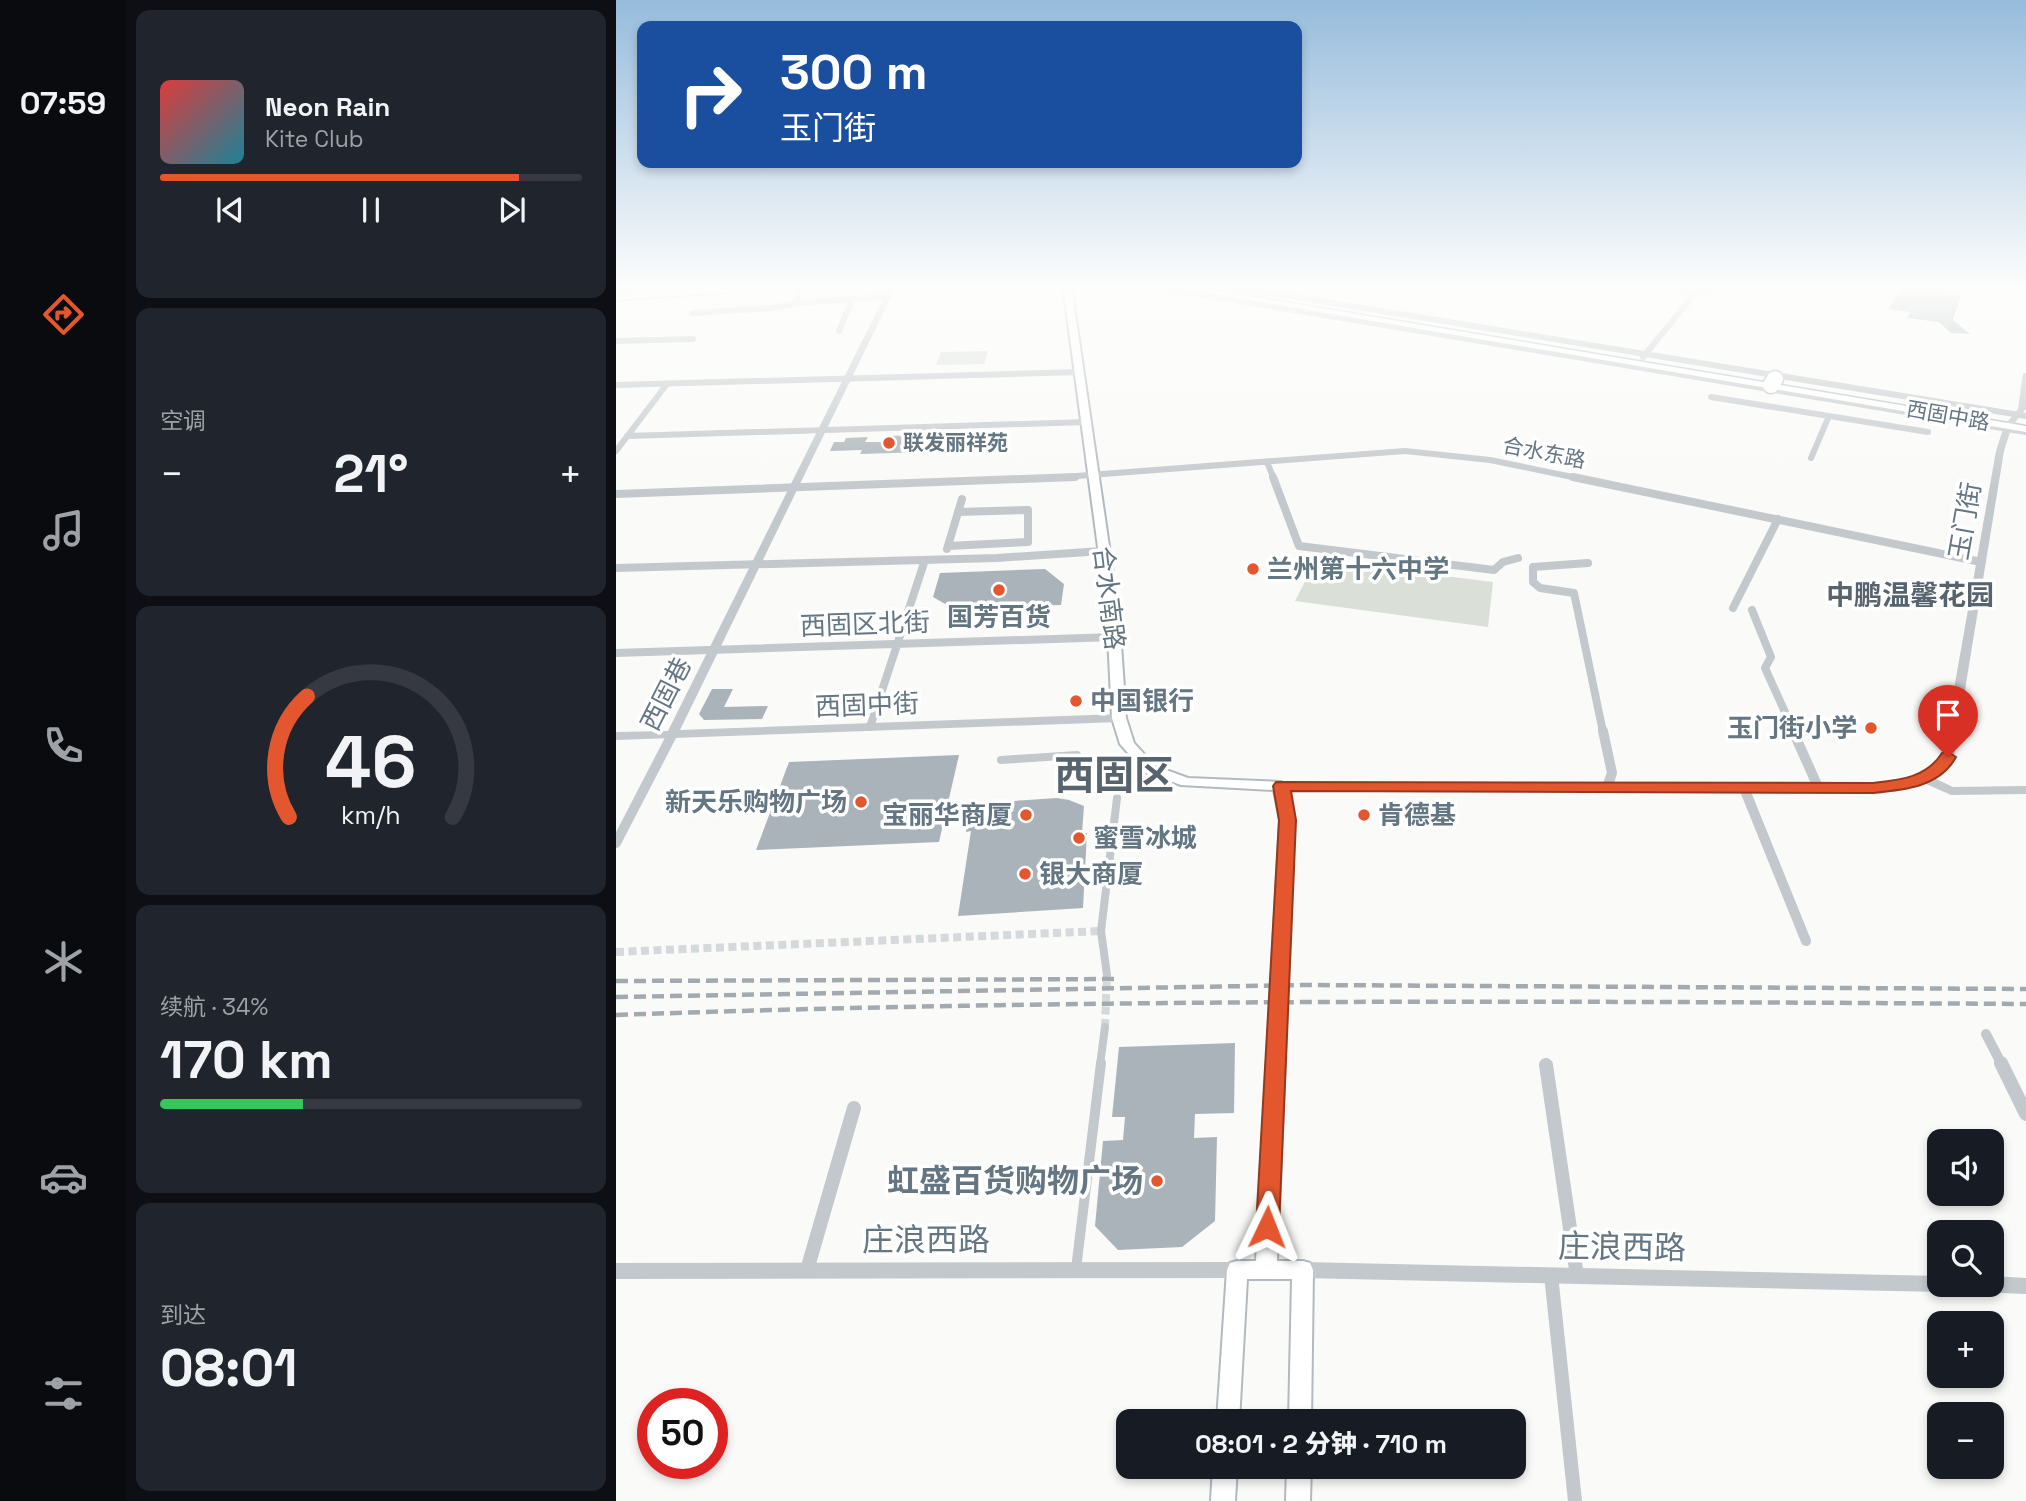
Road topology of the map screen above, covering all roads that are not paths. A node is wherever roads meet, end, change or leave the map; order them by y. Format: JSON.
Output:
{"nodes":[{"id":1,"x":859,"y":355,"type":"edge"},
{"id":2,"x":1078,"y":355,"type":"edge"},
{"id":3,"x":1601,"y":355,"type":"edge"},
{"id":4,"x":1604,"y":355,"type":"edge"},
{"id":5,"x":1607,"y":355,"type":"edge"},
{"id":6,"x":1645,"y":355,"type":"edge"},
{"id":7,"x":1640,"y":361,"type":"junction"},
{"id":8,"x":1080,"y":372,"type":"junction"},
{"id":9,"x":2026,"y":375,"type":"edge"},
{"id":10,"x":848,"y":378,"type":"junction"},
{"id":11,"x":1773,"y":382,"type":"junction"},
{"id":12,"x":667,"y":384,"type":"junction"},
{"id":13,"x":616,"y":385,"type":"edge"},
{"id":14,"x":1711,"y":397,"type":"dead end"},
{"id":15,"x":1832,"y":398,"type":"junction"},
{"id":16,"x":1826,"y":416,"type":"junction"},
{"id":17,"x":2017,"y":421,"type":"edge"},
{"id":18,"x":1087,"y":422,"type":"junction"},
{"id":19,"x":822,"y":430,"type":"junction"},
{"id":20,"x":2026,"y":431,"type":"edge"},
{"id":21,"x":1928,"y":432,"type":"dead end"},
{"id":22,"x":627,"y":436,"type":"junction"},
{"id":23,"x":616,"y":451,"type":"edge"},
{"id":24,"x":1811,"y":458,"type":"dead end"},
{"id":25,"x":1267,"y":462,"type":"junction"},
{"id":26,"x":1094,"y":476,"type":"junction"},
{"id":27,"x":794,"y":488,"type":"junction"},
{"id":28,"x":616,"y":494,"type":"edge"},
{"id":29,"x":962,"y":499,"type":"dead end"},
{"id":30,"x":958,"y":512,"type":"junction"},
{"id":31,"x":1779,"y":519,"type":"junction"},
{"id":32,"x":948,"y":546,"type":"junction"},
{"id":33,"x":1103,"y":551,"type":"junction"},
{"id":34,"x":1518,"y":558,"type":"dead end"},
{"id":35,"x":925,"y":560,"type":"junction"},
{"id":36,"x":944,"y":560,"type":"junction"},
{"id":37,"x":1981,"y":562,"type":"junction"},
{"id":38,"x":1588,"y":563,"type":"dead end"},
{"id":39,"x":756,"y":565,"type":"junction"},
{"id":40,"x":616,"y":568,"type":"edge"},
{"id":41,"x":1891,"y":590,"type":"dead end"},
{"id":42,"x":1918,"y":596,"type":"tunnel mouth"},
{"id":43,"x":1949,"y":602,"type":"tunnel mouth"},
{"id":44,"x":1973,"y":607,"type":"junction"},
{"id":45,"x":1733,"y":608,"type":"dead end"},
{"id":46,"x":1752,"y":610,"type":"dead end"},
{"id":47,"x":1115,"y":637,"type":"junction"},
{"id":48,"x":897,"y":644,"type":"junction"},
{"id":49,"x":714,"y":649,"type":"junction"},
{"id":50,"x":616,"y":653,"type":"edge"},
{"id":51,"x":1119,"y":719,"type":"junction"},
{"id":52,"x":870,"y":727,"type":"junction"},
{"id":53,"x":672,"y":735,"type":"junction"},
{"id":54,"x":616,"y":736,"type":"edge"},
{"id":55,"x":1077,"y":755,"type":"dead end"},
{"id":56,"x":1000,"y":760,"type":"dead end"},
{"id":57,"x":1925,"y":779,"type":"junction"},
{"id":58,"x":1282,"y":786,"type":"junction"},
{"id":59,"x":1606,"y":787,"type":"junction"},
{"id":60,"x":1744,"y":788,"type":"junction"},
{"id":61,"x":1818,"y":788,"type":"junction"},
{"id":62,"x":2026,"y":790,"type":"edge"},
{"id":63,"x":1117,"y":798,"type":"dead end"},
{"id":64,"x":617,"y":837,"type":"edge"},
{"id":65,"x":1806,"y":941,"type":"dead end"},
{"id":66,"x":1107,"y":975,"type":"tunnel mouth"},
{"id":67,"x":1105,"y":1027,"type":"tunnel mouth"},
{"id":68,"x":1986,"y":1034,"type":"dead end"},
{"id":69,"x":1546,"y":1065,"type":"dead end"},
{"id":70,"x":854,"y":1108,"type":"dead end"},
{"id":71,"x":2026,"y":1114,"type":"edge"},
{"id":72,"x":807,"y":1270,"type":"junction"},
{"id":73,"x":1076,"y":1270,"type":"junction"},
{"id":74,"x":1237,"y":1270,"type":"junction"},
{"id":75,"x":1266,"y":1270,"type":"junction"},
{"id":76,"x":1303,"y":1270,"type":"junction"},
{"id":77,"x":616,"y":1271,"type":"edge"},
{"id":78,"x":1551,"y":1275,"type":"junction"},
{"id":79,"x":1577,"y":1276,"type":"junction"},
{"id":80,"x":1927,"y":1284,"type":"edge"},
{"id":81,"x":2004,"y":1285,"type":"edge"},
{"id":82,"x":2026,"y":1286,"type":"edge"},
{"id":83,"x":1229,"y":1409,"type":"edge"},
{"id":84,"x":1300,"y":1409,"type":"edge"},
{"id":85,"x":1224,"y":1479,"type":"edge"},
{"id":86,"x":1299,"y":1479,"type":"edge"},
{"id":87,"x":1223,"y":1501,"type":"edge"},
{"id":88,"x":1298,"y":1501,"type":"edge"},
{"id":89,"x":1575,"y":1501,"type":"edge"}],
"edges":[{"from":1,"to":10,"type":"street","name":"西固巷"},
{"from":2,"to":8,"type":"main road","name":"合水南路"},
{"from":3,"to":7,"type":"street"},
{"from":4,"to":7,"type":"main road","name":"西固中路"},
{"from":5,"to":7,"type":"street"},
{"from":6,"to":7,"type":"street"},
{"from":7,"to":11,"type":"main road","name":"西固中路"},
{"from":7,"to":15,"type":"street"},
{"from":7,"to":17,"type":"street"},
{"from":8,"to":10,"type":"street"},
{"from":8,"to":18,"type":"main road","name":"合水南路"},
{"from":9,"to":17,"type":"street","name":"玉门街"},
{"from":10,"to":12,"type":"street"},
{"from":10,"to":19,"type":"street","name":"西固巷"},
{"from":11,"to":15,"type":"main road","name":"西固中路"},
{"from":11,"to":17,"type":"main road","name":"西固中路"},
{"from":12,"to":13,"type":"street"},
{"from":12,"to":22,"type":"street"},
{"from":14,"to":16,"type":"street"},
{"from":15,"to":16,"type":"street"},
{"from":15,"to":17,"type":"main road","name":"西固中路"},
{"from":16,"to":21,"type":"street"},
{"from":16,"to":24,"type":"street"},
{"from":17,"to":20,"type":"main road","name":"西固中路"},
{"from":17,"to":37,"type":"street","name":"玉门街"},
{"from":18,"to":19,"type":"street"},
{"from":18,"to":26,"type":"main road","name":"合水南路"},
{"from":19,"to":22,"type":"street"},
{"from":19,"to":27,"type":"street","name":"西固巷"},
{"from":22,"to":23,"type":"street"},
{"from":25,"to":26,"type":"street","name":"合水东路"},
{"from":25,"to":31,"type":"street","name":"合水东路"},
{"from":25,"to":34,"type":"street"},
{"from":26,"to":27,"type":"street","name":"合水东路"},
{"from":26,"to":33,"type":"main road","name":"合水南路"},
{"from":27,"to":28,"type":"street"},
{"from":27,"to":39,"type":"street","name":"西固巷"},
{"from":29,"to":30,"type":"street"},
{"from":30,"to":32,"type":"street"},
{"from":30,"to":32,"type":"street"},
{"from":31,"to":37,"type":"street","name":"合水东路"},
{"from":31,"to":45,"type":"street"},
{"from":32,"to":36,"type":"street"},
{"from":33,"to":36,"type":"street"},
{"from":33,"to":47,"type":"main road","name":"合水南路"},
{"from":35,"to":36,"type":"street"},
{"from":35,"to":39,"type":"street"},
{"from":35,"to":48,"type":"street"},
{"from":37,"to":44,"type":"street","name":"玉门街"},
{"from":38,"to":59,"type":"street"},
{"from":39,"to":40,"type":"street"},
{"from":39,"to":49,"type":"street","name":"西固巷"},
{"from":41,"to":42,"type":"street"},
{"from":43,"to":44,"type":"street"},
{"from":44,"to":57,"type":"street","name":"玉门街"},
{"from":46,"to":61,"type":"street"},
{"from":47,"to":48,"type":"street","name":"西固区北街"},
{"from":47,"to":51,"type":"main road","name":"合水南路"},
{"from":48,"to":49,"type":"street","name":"西固区北街"},
{"from":48,"to":52,"type":"street"},
{"from":49,"to":50,"type":"street","name":"西固区北街"},
{"from":49,"to":53,"type":"street","name":"西固巷"},
{"from":51,"to":52,"type":"street","name":"西固中街"},
{"from":51,"to":58,"type":"main road","name":"合水南路"},
{"from":52,"to":53,"type":"street","name":"西固中街"},
{"from":53,"to":54,"type":"street","name":"西固中街"},
{"from":53,"to":64,"type":"street","name":"西固巷"},
{"from":55,"to":56,"type":"street"},
{"from":57,"to":61,"type":"street"},
{"from":57,"to":62,"type":"street"},
{"from":58,"to":59,"type":"street"},
{"from":58,"to":75,"type":"main road"},
{"from":59,"to":60,"type":"street"},
{"from":60,"to":61,"type":"street"},
{"from":60,"to":65,"type":"street"},
{"from":63,"to":66,"type":"street"},
{"from":67,"to":73,"type":"street"},
{"from":68,"to":71,"type":"street"},
{"from":69,"to":79,"type":"street"},
{"from":70,"to":72,"type":"street"},
{"from":72,"to":73,"type":"street","name":"庄浪西路"},
{"from":72,"to":77,"type":"street","name":"庄浪西路"},
{"from":73,"to":74,"type":"street","name":"庄浪西路"},
{"from":74,"to":75,"type":"main road"},
{"from":74,"to":83,"type":"main road"},
{"from":75,"to":76,"type":"main road"},
{"from":76,"to":78,"type":"street","name":"庄浪西路"},
{"from":76,"to":84,"type":"main road"},
{"from":78,"to":79,"type":"street","name":"庄浪西路"},
{"from":78,"to":89,"type":"street"},
{"from":79,"to":80,"type":"street","name":"庄浪西路"},
{"from":81,"to":82,"type":"street"},
{"from":85,"to":87,"type":"main road"},
{"from":86,"to":88,"type":"main road"}]}
